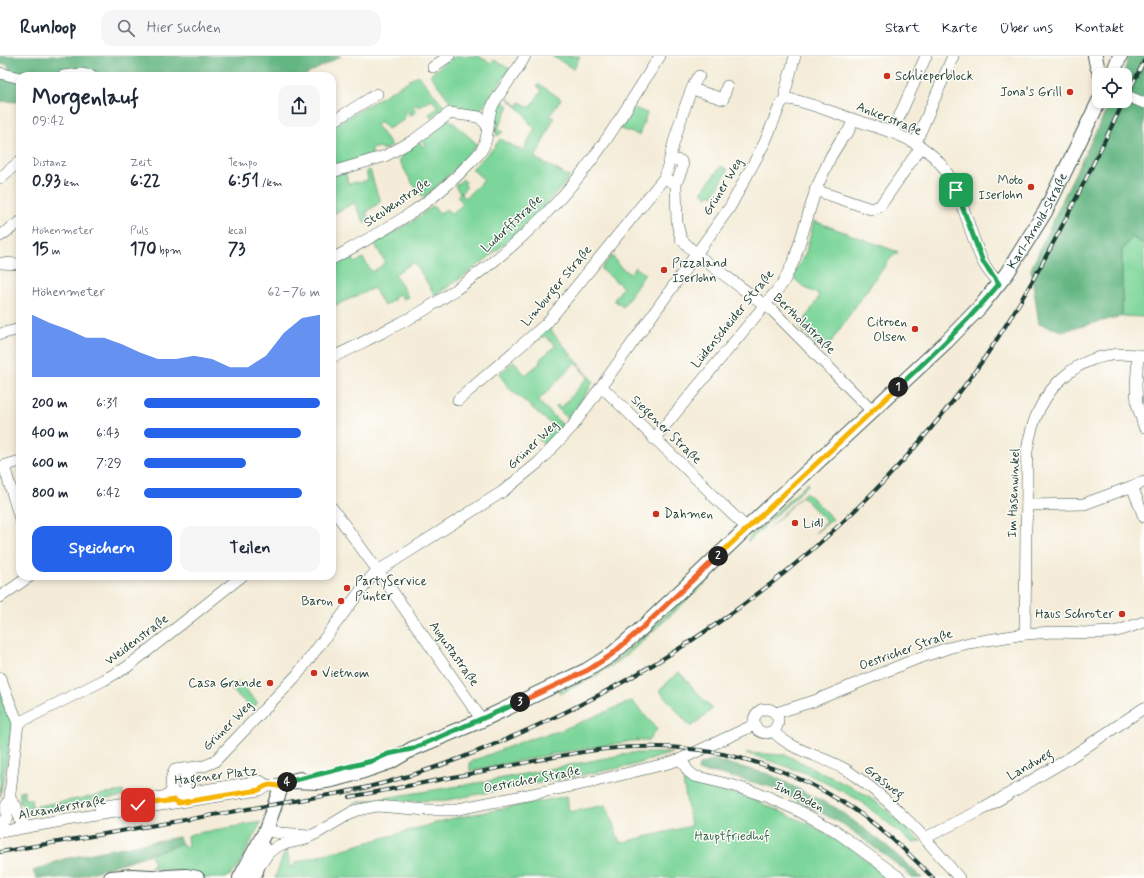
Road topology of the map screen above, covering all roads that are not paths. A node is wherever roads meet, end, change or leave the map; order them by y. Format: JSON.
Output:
{"nodes":[{"id":1,"x":449,"y":56,"type":"edge"},
{"id":2,"x":525,"y":56,"type":"edge"},
{"id":3,"x":660,"y":56,"type":"edge"},
{"id":4,"x":795,"y":56,"type":"edge"},
{"id":5,"x":926,"y":56,"type":"edge"},
{"id":6,"x":953,"y":56,"type":"edge"},
{"id":7,"x":1120,"y":56,"type":"edge"},
{"id":8,"x":433,"y":67,"type":"dead end"},
{"id":9,"x":1115,"y":68,"type":"edge"},
{"id":10,"x":0,"y":73,"type":"edge"},
{"id":11,"x":699,"y":76,"type":"dead end"},
{"id":12,"x":16,"y":77,"type":"edge"},
{"id":13,"x":727,"y":86,"type":"dead end"},
{"id":14,"x":692,"y":89,"type":"junction"},
{"id":15,"x":377,"y":94,"type":"dead end"},
{"id":16,"x":1132,"y":98,"type":"edge"},
{"id":17,"x":785,"y":99,"type":"junction"},
{"id":18,"x":1144,"y":103,"type":"edge"},
{"id":19,"x":1096,"y":108,"type":"edge"},
{"id":20,"x":336,"y":120,"type":"edge"},
{"id":21,"x":854,"y":120,"type":"junction"},
{"id":22,"x":488,"y":126,"type":"junction"},
{"id":23,"x":892,"y":133,"type":"junction"},
{"id":24,"x":918,"y":145,"type":"junction"},
{"id":25,"x":670,"y":159,"type":"junction"},
{"id":26,"x":16,"y":164,"type":"edge"},
{"id":27,"x":336,"y":171,"type":"edge"},
{"id":28,"x":0,"y":178,"type":"edge"},
{"id":29,"x":664,"y":178,"type":"junction"},
{"id":30,"x":676,"y":184,"type":"junction"},
{"id":31,"x":815,"y":190,"type":"junction"},
{"id":32,"x":16,"y":225,"type":"edge"},
{"id":33,"x":0,"y":236,"type":"edge"},
{"id":34,"x":696,"y":255,"type":"junction"},
{"id":35,"x":336,"y":258,"type":"edge"},
{"id":36,"x":0,"y":262,"type":"edge"},
{"id":37,"x":16,"y":264,"type":"edge"},
{"id":38,"x":999,"y":284,"type":"junction"},
{"id":39,"x":764,"y":304,"type":"junction"},
{"id":40,"x":16,"y":330,"type":"edge"},
{"id":41,"x":0,"y":334,"type":"edge"},
{"id":42,"x":336,"y":355,"type":"edge"},
{"id":43,"x":1141,"y":356,"type":"edge"},
{"id":44,"x":602,"y":387,"type":"junction"},
{"id":45,"x":458,"y":400,"type":"dead end"},
{"id":46,"x":872,"y":411,"type":"junction"},
{"id":47,"x":1144,"y":427,"type":"edge"},
{"id":48,"x":654,"y":439,"type":"junction"},
{"id":49,"x":16,"y":462,"type":"edge"},
{"id":50,"x":2,"y":466,"type":"edge"},
{"id":51,"x":1144,"y":482,"type":"edge"},
{"id":52,"x":1132,"y":486,"type":"junction"},
{"id":53,"x":1027,"y":505,"type":"junction"},
{"id":54,"x":16,"y":507,"type":"edge"},
{"id":55,"x":336,"y":513,"type":"edge"},
{"id":56,"x":1144,"y":517,"type":"edge"},
{"id":57,"x":747,"y":528,"type":"junction"},
{"id":58,"x":378,"y":570,"type":"junction"},
{"id":59,"x":24,"y":580,"type":"edge"},
{"id":60,"x":237,"y":580,"type":"edge"},
{"id":61,"x":0,"y":597,"type":"edge"},
{"id":62,"x":1144,"y":622,"type":"edge"},
{"id":63,"x":1025,"y":634,"type":"junction"},
{"id":64,"x":0,"y":678,"type":"edge"},
{"id":65,"x":1144,"y":708,"type":"edge"},
{"id":66,"x":776,"y":713,"type":"junction"},
{"id":67,"x":482,"y":720,"type":"junction"},
{"id":68,"x":18,"y":723,"type":"junction"},
{"id":69,"x":754,"y":725,"type":"junction"},
{"id":70,"x":773,"y":731,"type":"junction"},
{"id":71,"x":681,"y":759,"type":"junction"},
{"id":72,"x":193,"y":768,"type":"junction"},
{"id":73,"x":286,"y":784,"type":"junction"},
{"id":74,"x":266,"y":785,"type":"junction"},
{"id":75,"x":186,"y":793,"type":"junction"},
{"id":76,"x":173,"y":797,"type":"junction"},
{"id":77,"x":200,"y":799,"type":"joint"},
{"id":78,"x":11,"y":824,"type":"edge"},
{"id":79,"x":0,"y":832,"type":"edge"},
{"id":80,"x":312,"y":835,"type":"junction"},
{"id":81,"x":263,"y":836,"type":"junction"},
{"id":82,"x":925,"y":838,"type":"junction"},
{"id":83,"x":254,"y":876,"type":"edge"},
{"id":84,"x":111,"y":878,"type":"edge"},
{"id":85,"x":166,"y":878,"type":"edge"},
{"id":86,"x":168,"y":878,"type":"edge"},
{"id":87,"x":197,"y":878,"type":"edge"},
{"id":88,"x":231,"y":878,"type":"edge"},
{"id":89,"x":240,"y":878,"type":"edge"},
{"id":90,"x":900,"y":878,"type":"edge"},
{"id":91,"x":959,"y":878,"type":"edge"}],
"edges":[{"from":1,"to":8,"type":"street"},
{"from":2,"to":22,"type":"street","name":"Steubenstraße"},
{"from":3,"to":42,"type":"street","name":"Ludorffstraße"},
{"from":4,"to":17,"type":"street","name":"Grüner Weg"},
{"from":5,"to":23,"type":"street"},
{"from":6,"to":24,"type":"street"},
{"from":7,"to":9,"type":"main road"},
{"from":10,"to":12,"type":"street"},
{"from":11,"to":14,"type":"street"},
{"from":13,"to":14,"type":"street"},
{"from":14,"to":25,"type":"street"},
{"from":15,"to":20,"type":"street"},
{"from":16,"to":18,"type":"street"},
{"from":17,"to":21,"type":"street","name":"Ankerstraße"},
{"from":17,"to":34,"type":"street","name":"Grüner Weg"},
{"from":19,"to":38,"type":"main road","name":"Karl-Arnold-Straße"},
{"from":21,"to":23,"type":"street","name":"Ankerstraße"},
{"from":21,"to":31,"type":"street","name":"Lüdenscheider Straße"},
{"from":22,"to":27,"type":"street"},
{"from":22,"to":35,"type":"street","name":"Steubenstraße"},
{"from":23,"to":24,"type":"street","name":"Ankerstraße"},
{"from":24,"to":31,"type":"street"},
{"from":24,"to":38,"type":"street","name":"Ankerstraße"},
{"from":25,"to":29,"type":"street"},
{"from":25,"to":30,"type":"street","name":"Bertholdstraße"},
{"from":26,"to":28,"type":"street"},
{"from":29,"to":30,"type":"street"},
{"from":29,"to":45,"type":"street","name":"Limburger Straße"},
{"from":30,"to":34,"type":"street","name":"Bertholdstraße"},
{"from":31,"to":39,"type":"street","name":"Lüdenscheider Straße"},
{"from":32,"to":33,"type":"street"},
{"from":34,"to":39,"type":"street","name":"Bertholdstraße"},
{"from":34,"to":44,"type":"street","name":"Grüner Weg"},
{"from":36,"to":37,"type":"street"},
{"from":38,"to":46,"type":"main road","name":"Karl-Arnold-Straße"},
{"from":39,"to":46,"type":"street","name":"Bertholdstraße"},
{"from":39,"to":48,"type":"street","name":"Lüdenscheider Straße"},
{"from":40,"to":41,"type":"street"},
{"from":43,"to":47,"type":"street"},
{"from":43,"to":53,"type":"street","name":"Im Hasenwinkel"},
{"from":44,"to":48,"type":"street","name":"Siegener Straße"},
{"from":44,"to":58,"type":"street","name":"Grüner Weg"},
{"from":46,"to":57,"type":"main road","name":"Karl-Arnold-Straße"},
{"from":48,"to":57,"type":"street","name":"Siegener Straße"},
{"from":49,"to":50,"type":"street"},
{"from":50,"to":54,"type":"street"},
{"from":51,"to":52,"type":"street"},
{"from":52,"to":53,"type":"street"},
{"from":52,"to":56,"type":"street"},
{"from":53,"to":63,"type":"street","name":"Im Hasenwinkel"},
{"from":55,"to":58,"type":"street","name":"Augustastraße"},
{"from":57,"to":67,"type":"main road","name":"Karl-Arnold-Straße"},
{"from":58,"to":67,"type":"street","name":"Augustastraße"},
{"from":58,"to":72,"type":"street","name":"Grüner Weg"},
{"from":59,"to":61,"type":"street"},
{"from":60,"to":68,"type":"street","name":"Weidenstraße"},
{"from":62,"to":63,"type":"street","name":"Oestricher Straße"},
{"from":63,"to":66,"type":"street","name":"Oestricher Straße"},
{"from":64,"to":68,"type":"street"},
{"from":65,"to":82,"type":"street","name":"Landweg"},
{"from":66,"to":69,"type":"street"},
{"from":66,"to":70,"type":"street"},
{"from":67,"to":73,"type":"main road","name":"Karl-Arnold-Straße"},
{"from":68,"to":78,"type":"street"},
{"from":69,"to":70,"type":"street"},
{"from":69,"to":71,"type":"street","name":"Oestricher Straße"},
{"from":70,"to":82,"type":"street","name":"Grasweg"},
{"from":71,"to":80,"type":"street","name":"Oestricher Straße"},
{"from":71,"to":90,"type":"street","name":"Im Boden"},
{"from":72,"to":75,"type":"street"},
{"from":72,"to":76,"type":"street","name":"Grüner Weg"},
{"from":73,"to":74,"type":"street","name":"Hagener Platz"},
{"from":73,"to":81,"type":"main road"},
{"from":74,"to":75,"type":"street","name":"Hagener Platz"},
{"from":74,"to":77,"type":"street","name":"Hagener Platz"},
{"from":75,"to":76,"type":"street"},
{"from":76,"to":77,"type":"street","name":"Alexanderstraße"},
{"from":76,"to":78,"type":"street","name":"Alexanderstraße"},
{"from":76,"to":78,"type":"street","name":"Alexanderstraße"},
{"from":78,"to":79,"type":"street","name":"Alexanderstraße"},
{"from":80,"to":81,"type":"street"},
{"from":80,"to":83,"type":"street","name":"Oestricher Straße"},
{"from":81,"to":83,"type":"main road"},
{"from":81,"to":88,"type":"main road"},
{"from":81,"to":89,"type":"main road"},
{"from":82,"to":91,"type":"street","name":"Grasweg"},
{"from":84,"to":85,"type":"main road"},
{"from":85,"to":86,"type":"main road"},
{"from":85,"to":87,"type":"main road"}]}
